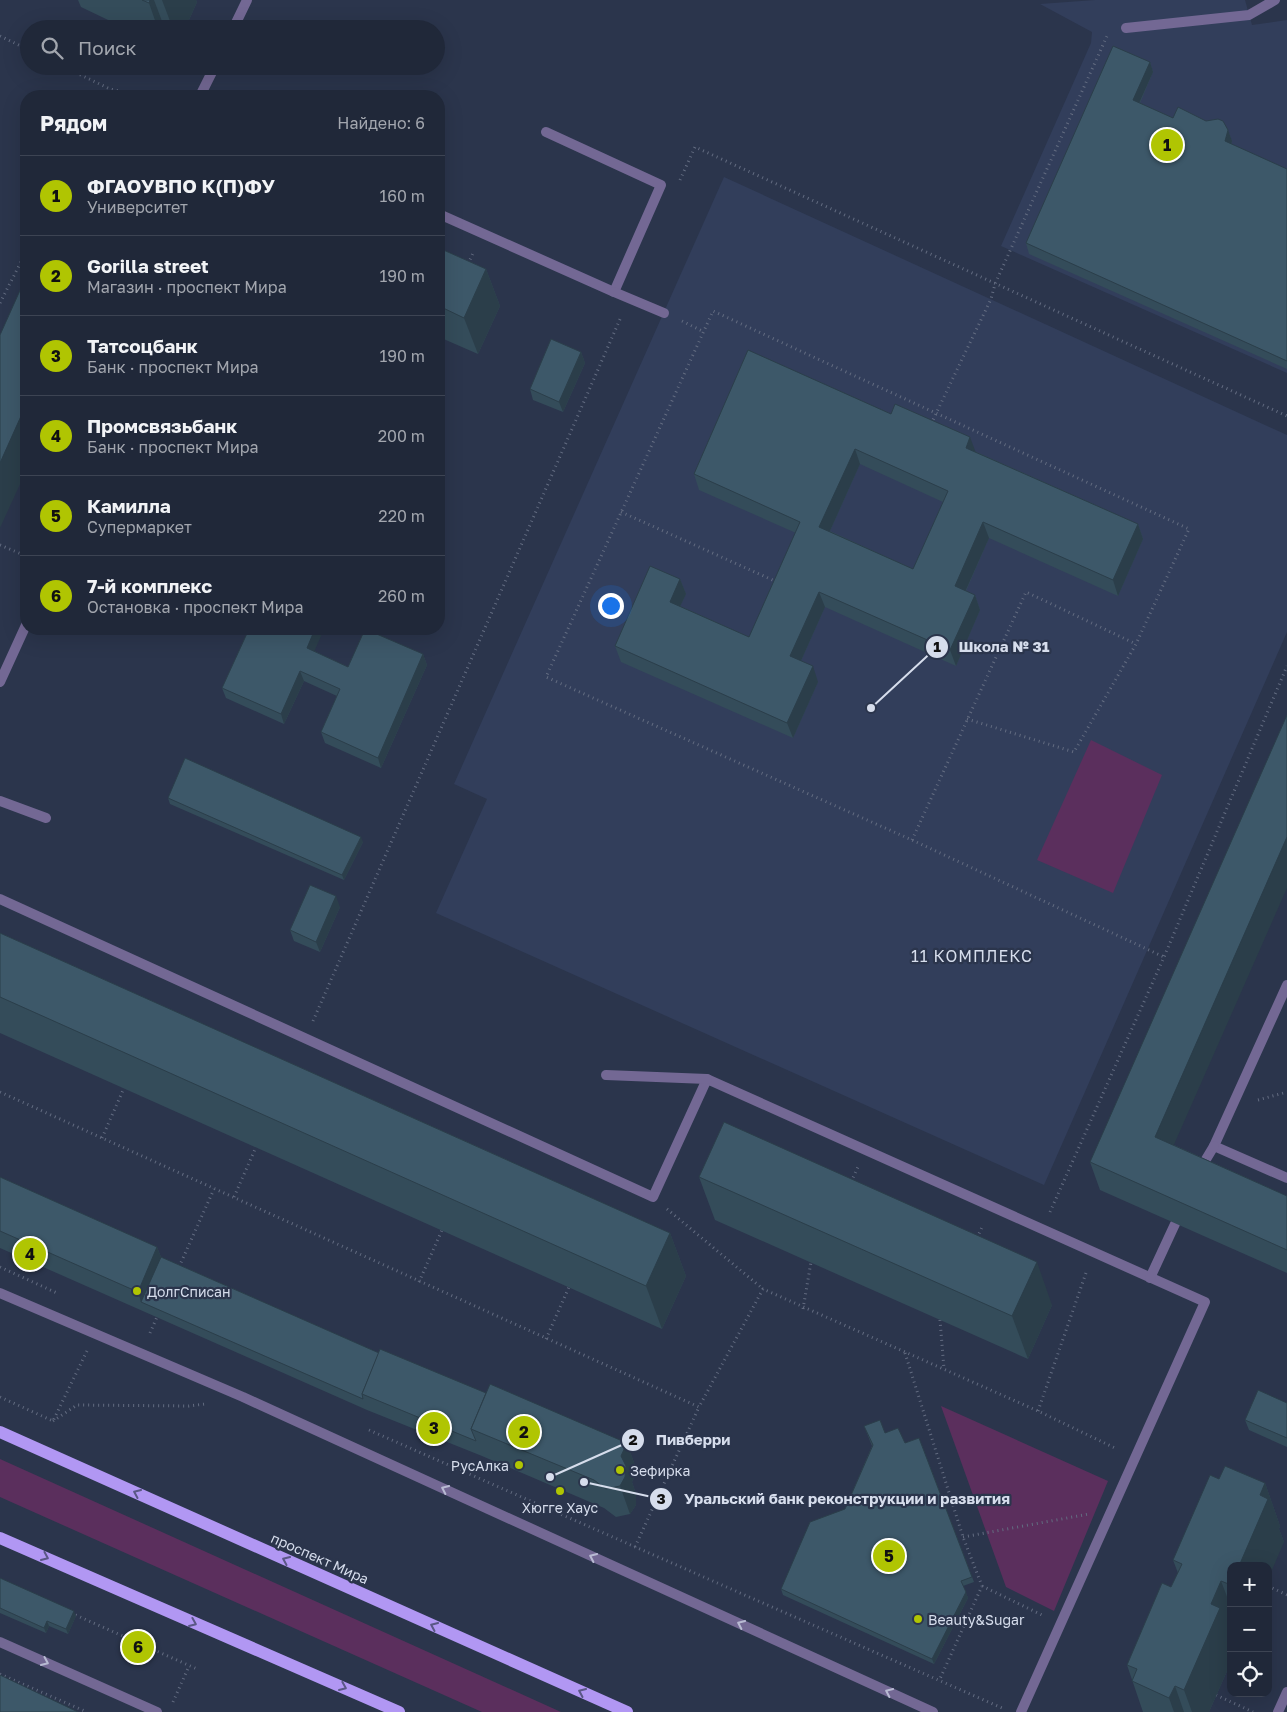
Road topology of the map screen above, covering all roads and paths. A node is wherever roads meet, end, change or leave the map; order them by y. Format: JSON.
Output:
{"nodes":[{"id":1,"x":247,"y":0,"type":"edge"},
{"id":2,"x":1275,"y":0,"type":"edge"},
{"id":3,"x":237,"y":20,"type":"edge"},
{"id":4,"x":1126,"y":28,"type":"joint"},
{"id":5,"x":0,"y":36,"type":"edge"},
{"id":6,"x":20,"y":46,"type":"edge"},
{"id":7,"x":81,"y":75,"type":"edge"},
{"id":8,"x":210,"y":75,"type":"edge"},
{"id":9,"x":110,"y":89,"type":"joint"},
{"id":10,"x":115,"y":90,"type":"edge"},
{"id":11,"x":203,"y":90,"type":"edge"},
{"id":12,"x":546,"y":132,"type":"dead end"},
{"id":13,"x":679,"y":182,"type":"dead end"},
{"id":14,"x":445,"y":217,"type":"edge"},
{"id":15,"x":482,"y":233,"type":"junction"},
{"id":16,"x":20,"y":264,"type":"edge"},
{"id":17,"x":466,"y":270,"type":"edge"},
{"id":18,"x":995,"y":284,"type":"junction"},
{"id":19,"x":614,"y":292,"type":"junction"},
{"id":20,"x":629,"y":298,"type":"junction"},
{"id":21,"x":0,"y":303,"type":"edge"},
{"id":22,"x":664,"y":312,"type":"dead end"},
{"id":23,"x":936,"y":413,"type":"junction"},
{"id":24,"x":1287,"y":416,"type":"edge"},
{"id":25,"x":928,"y":431,"type":"edge"},
{"id":26,"x":622,"y":512,"type":"junction"},
{"id":27,"x":0,"y":545,"type":"edge"},
{"id":28,"x":20,"y":553,"type":"edge"},
{"id":29,"x":784,"y":585,"type":"edge"},
{"id":30,"x":21,"y":635,"type":"edge"},
{"id":31,"x":1136,"y":644,"type":"junction"},
{"id":32,"x":1287,"y":666,"type":"edge"},
{"id":33,"x":0,"y":682,"type":"edge"},
{"id":34,"x":967,"y":719,"type":"junction"},
{"id":35,"x":0,"y":801,"type":"edge"},
{"id":36,"x":46,"y":818,"type":"dead end"},
{"id":37,"x":912,"y":840,"type":"junction"},
{"id":38,"x":0,"y":899,"type":"edge"},
{"id":39,"x":1164,"y":957,"type":"junction"},
{"id":40,"x":1287,"y":985,"type":"edge"},
{"id":41,"x":306,"y":1037,"type":"junction"},
{"id":42,"x":606,"y":1074,"type":"dead end"},
{"id":43,"x":706,"y":1079,"type":"junction"},
{"id":44,"x":124,"y":1088,"type":"edge"},
{"id":45,"x":0,"y":1092,"type":"edge"},
{"id":46,"x":1287,"y":1092,"type":"edge"},
{"id":47,"x":1234,"y":1107,"type":"junction"},
{"id":48,"x":102,"y":1138,"type":"junction"},
{"id":49,"x":1214,"y":1146,"type":"junction"},
{"id":50,"x":256,"y":1147,"type":"edge"},
{"id":51,"x":865,"y":1150,"type":"junction"},
{"id":52,"x":1195,"y":1178,"type":"edge"},
{"id":53,"x":1287,"y":1178,"type":"edge"},
{"id":54,"x":850,"y":1184,"type":"edge"},
{"id":55,"x":214,"y":1189,"type":"junction"},
{"id":56,"x":234,"y":1197,"type":"junction"},
{"id":57,"x":653,"y":1197,"type":"junction"},
{"id":58,"x":991,"y":1208,"type":"junction"},
{"id":59,"x":1174,"y":1224,"type":"edge"},
{"id":60,"x":442,"y":1230,"type":"edge"},
{"id":61,"x":1042,"y":1230,"type":"junction"},
{"id":62,"x":976,"y":1241,"type":"edge"},
{"id":63,"x":1094,"y":1252,"type":"junction"},
{"id":64,"x":811,"y":1262,"type":"edge"},
{"id":65,"x":0,"y":1267,"type":"edge"},
{"id":66,"x":176,"y":1272,"type":"edge"},
{"id":67,"x":1150,"y":1278,"type":"junction"},
{"id":68,"x":419,"y":1282,"type":"junction"},
{"id":69,"x":569,"y":1287,"type":"edge"},
{"id":70,"x":763,"y":1289,"type":"junction"},
{"id":71,"x":0,"y":1293,"type":"edge"},
{"id":72,"x":60,"y":1294,"type":"dead end"},
{"id":73,"x":804,"y":1309,"type":"junction"},
{"id":74,"x":157,"y":1317,"type":"edge"},
{"id":75,"x":940,"y":1320,"type":"edge"},
{"id":76,"x":142,"y":1330,"type":"dead end"},
{"id":77,"x":150,"y":1333,"type":"junction"},
{"id":78,"x":94,"y":1335,"type":"junction"},
{"id":79,"x":158,"y":1337,"type":"dead end"},
{"id":80,"x":546,"y":1338,"type":"junction"},
{"id":81,"x":905,"y":1353,"type":"junction"},
{"id":82,"x":944,"y":1369,"type":"junction"},
{"id":83,"x":0,"y":1397,"type":"edge"},
{"id":84,"x":207,"y":1403,"type":"dead end"},
{"id":85,"x":699,"y":1407,"type":"junction"},
{"id":86,"x":1038,"y":1411,"type":"junction"},
{"id":87,"x":53,"y":1421,"type":"junction"},
{"id":88,"x":360,"y":1426,"type":"dead end"},
{"id":89,"x":0,"y":1432,"type":"edge"},
{"id":90,"x":1134,"y":1457,"type":"junction"},
{"id":91,"x":1112,"y":1509,"type":"junction"},
{"id":92,"x":0,"y":1538,"type":"edge"},
{"id":93,"x":963,"y":1538,"type":"junction"},
{"id":94,"x":636,"y":1547,"type":"junction"},
{"id":95,"x":982,"y":1586,"type":"junction"},
{"id":96,"x":1272,"y":1588,"type":"edge"},
{"id":97,"x":1287,"y":1595,"type":"edge"},
{"id":98,"x":64,"y":1610,"type":"edge"},
{"id":99,"x":1060,"y":1624,"type":"junction"},
{"id":100,"x":0,"y":1642,"type":"edge"},
{"id":101,"x":189,"y":1666,"type":"junction"},
{"id":102,"x":197,"y":1669,"type":"dead end"},
{"id":103,"x":0,"y":1674,"type":"edge"},
{"id":104,"x":939,"y":1681,"type":"junction"},
{"id":105,"x":1287,"y":1692,"type":"edge"},
{"id":106,"x":1216,"y":1695,"type":"dead end"},
{"id":107,"x":172,"y":1705,"type":"dead end"},
{"id":108,"x":87,"y":1712,"type":"edge"},
{"id":109,"x":157,"y":1712,"type":"edge"},
{"id":110,"x":399,"y":1712,"type":"edge"},
{"id":111,"x":627,"y":1712,"type":"edge"},
{"id":112,"x":933,"y":1712,"type":"edge"},
{"id":113,"x":1010,"y":1712,"type":"edge"},
{"id":114,"x":1021,"y":1712,"type":"edge"},
{"id":115,"x":1252,"y":1712,"type":"edge"},
{"id":116,"x":1278,"y":1712,"type":"edge"}],
"edges":[{"from":1,"to":3,"type":"street"},
{"from":2,"to":4,"type":"street"},
{"from":4,"to":18,"type":"path"},
{"from":5,"to":6,"type":"path"},
{"from":7,"to":9,"type":"path"},
{"from":8,"to":11,"type":"street"},
{"from":9,"to":10,"type":"path"},
{"from":12,"to":19,"type":"street"},
{"from":13,"to":18,"type":"path"},
{"from":14,"to":15,"type":"street"},
{"from":15,"to":17,"type":"path"},
{"from":15,"to":19,"type":"street"},
{"from":16,"to":21,"type":"path"},
{"from":18,"to":23,"type":"path"},
{"from":18,"to":24,"type":"path"},
{"from":19,"to":20,"type":"street"},
{"from":20,"to":22,"type":"street"},
{"from":20,"to":41,"type":"path"},
{"from":23,"to":25,"type":"path"},
{"from":23,"to":26,"type":"path"},
{"from":23,"to":31,"type":"path"},
{"from":26,"to":29,"type":"path"},
{"from":26,"to":37,"type":"path"},
{"from":27,"to":28,"type":"path"},
{"from":30,"to":33,"type":"street"},
{"from":31,"to":34,"type":"path"},
{"from":31,"to":34,"type":"path"},
{"from":32,"to":39,"type":"path"},
{"from":34,"to":37,"type":"path"},
{"from":35,"to":36,"type":"street"},
{"from":37,"to":39,"type":"path"},
{"from":38,"to":41,"type":"street"},
{"from":39,"to":61,"type":"path"},
{"from":40,"to":47,"type":"street"},
{"from":41,"to":57,"type":"street"},
{"from":42,"to":43,"type":"street"},
{"from":43,"to":51,"type":"street"},
{"from":43,"to":57,"type":"street"},
{"from":44,"to":48,"type":"path"},
{"from":45,"to":48,"type":"path"},
{"from":46,"to":47,"type":"path"},
{"from":47,"to":49,"type":"street"},
{"from":48,"to":55,"type":"path"},
{"from":49,"to":52,"type":"street"},
{"from":49,"to":53,"type":"street"},
{"from":50,"to":56,"type":"path"},
{"from":51,"to":54,"type":"path"},
{"from":51,"to":58,"type":"street"},
{"from":55,"to":56,"type":"path"},
{"from":55,"to":66,"type":"path"},
{"from":56,"to":68,"type":"path"},
{"from":57,"to":70,"type":"path"},
{"from":58,"to":61,"type":"street"},
{"from":58,"to":62,"type":"path"},
{"from":59,"to":67,"type":"street"},
{"from":60,"to":68,"type":"path"},
{"from":61,"to":63,"type":"street"},
{"from":63,"to":67,"type":"street"},
{"from":63,"to":86,"type":"path"},
{"from":64,"to":73,"type":"path"},
{"from":65,"to":72,"type":"path"},
{"from":67,"to":90,"type":"street"},
{"from":68,"to":80,"type":"path"},
{"from":69,"to":80,"type":"path"},
{"from":70,"to":73,"type":"path"},
{"from":70,"to":85,"type":"path"},
{"from":71,"to":78,"type":"street"},
{"from":73,"to":81,"type":"path"},
{"from":74,"to":77,"type":"path"},
{"from":75,"to":82,"type":"path"},
{"from":76,"to":77,"type":"path"},
{"from":77,"to":79,"type":"path"},
{"from":78,"to":87,"type":"path"},
{"from":112,"to":78,"type":"street","one_way":true},
{"from":80,"to":85,"type":"path"},
{"from":81,"to":82,"type":"path"},
{"from":81,"to":93,"type":"path"},
{"from":82,"to":86,"type":"path"},
{"from":83,"to":87,"type":"path"},
{"from":84,"to":87,"type":"path"},
{"from":85,"to":94,"type":"path"},
{"from":86,"to":90,"type":"path"},
{"from":88,"to":94,"type":"path"},
{"from":111,"to":89,"type":"main road","name":"проспект Мира","one_way":true},
{"from":90,"to":91,"type":"street"},
{"from":91,"to":93,"type":"path"},
{"from":91,"to":99,"type":"street"},
{"from":92,"to":110,"type":"main road","one_way":true},
{"from":93,"to":95,"type":"path"},
{"from":94,"to":104,"type":"path"},
{"from":95,"to":99,"type":"path"},
{"from":95,"to":104,"type":"path"},
{"from":96,"to":97,"type":"path"},
{"from":98,"to":101,"type":"path"},
{"from":99,"to":114,"type":"street"},
{"from":100,"to":109,"type":"street","one_way":true},
{"from":101,"to":102,"type":"path"},
{"from":101,"to":107,"type":"path"},
{"from":103,"to":108,"type":"path"},
{"from":104,"to":113,"type":"path"},
{"from":105,"to":116,"type":"street"},
{"from":106,"to":115,"type":"path"}]}
